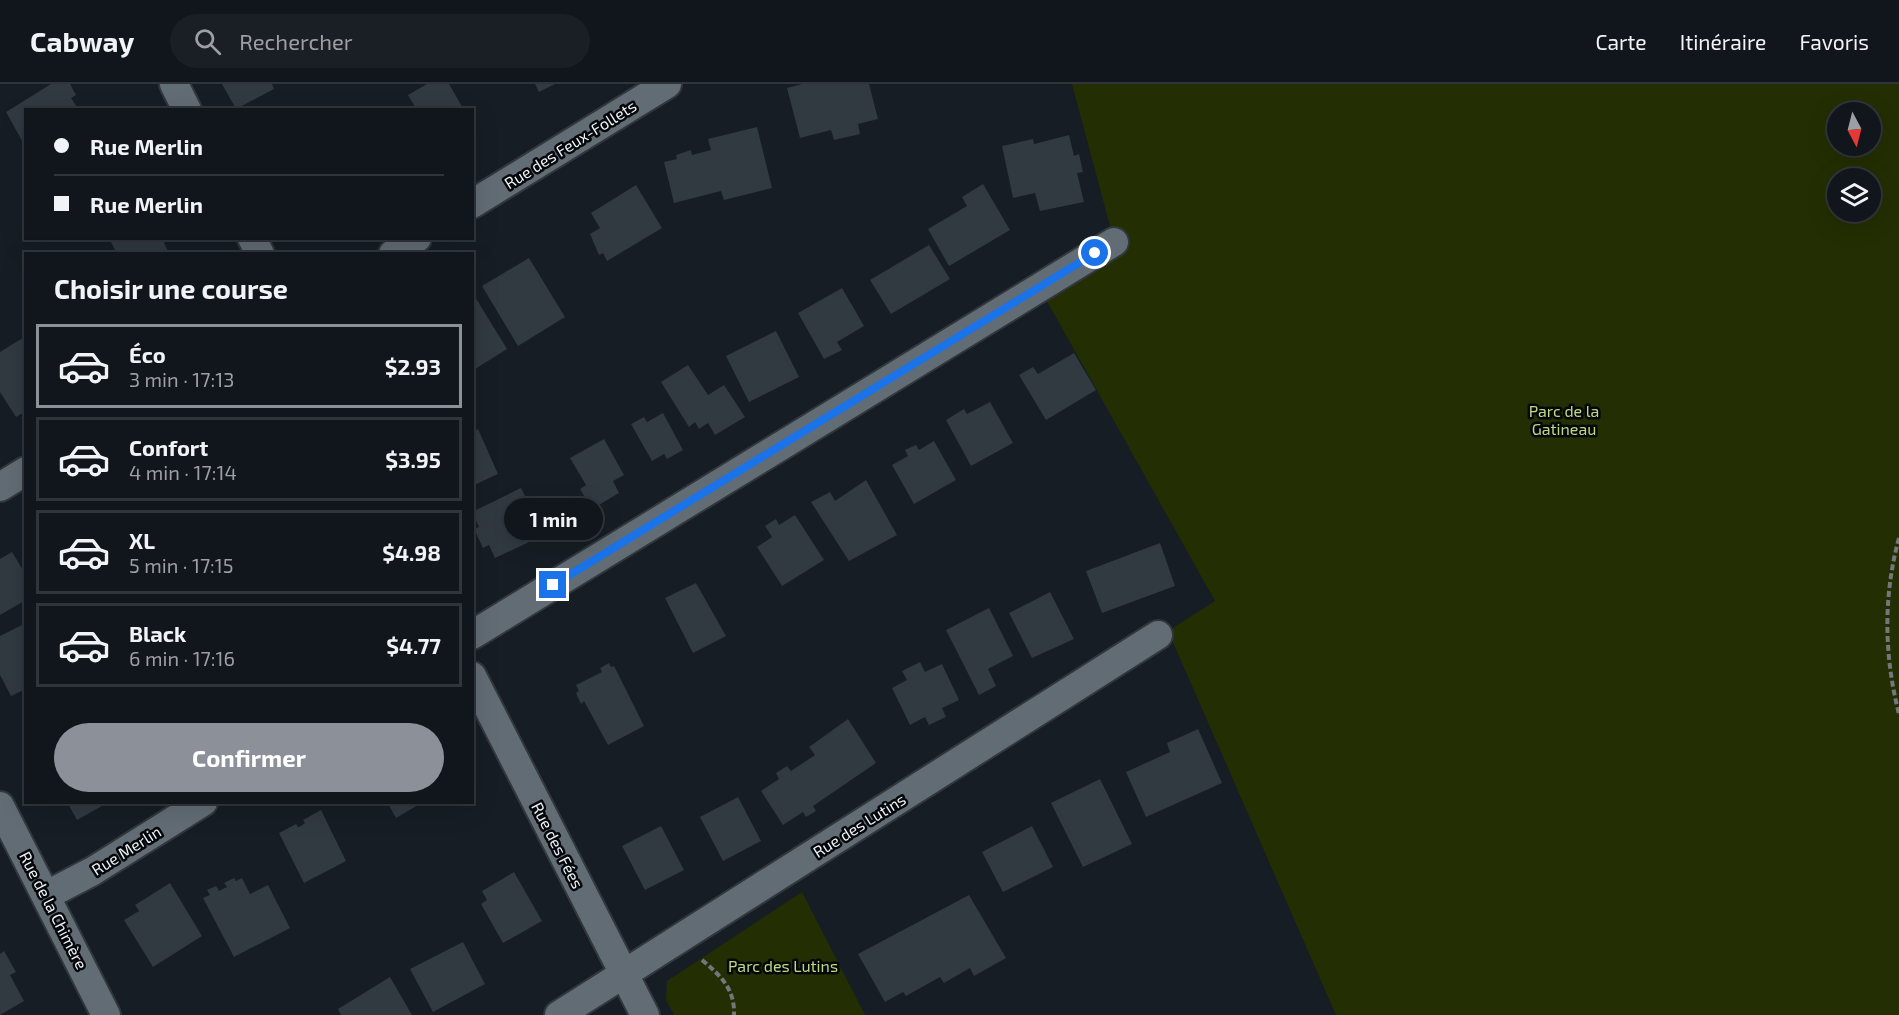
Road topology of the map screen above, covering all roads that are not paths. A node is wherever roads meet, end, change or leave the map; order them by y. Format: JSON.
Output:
{"nodes":[{"id":1,"x":174,"y":84,"type":"edge"},
{"id":2,"x":667,"y":84,"type":"edge"},
{"id":3,"x":186,"y":108,"type":"edge"},
{"id":4,"x":474,"y":203,"type":"edge"},
{"id":5,"x":414,"y":240,"type":"edge"},
{"id":6,"x":1114,"y":242,"type":"dead end"},
{"id":7,"x":396,"y":252,"type":"edge"},
{"id":8,"x":24,"y":472,"type":"edge"},
{"id":9,"x":0,"y":487,"type":"edge"},
{"id":10,"x":474,"y":634,"type":"edge"},
{"id":11,"x":1158,"y":635,"type":"dead end"},
{"id":12,"x":474,"y":680,"type":"edge"},
{"id":13,"x":200,"y":804,"type":"edge"},
{"id":14,"x":0,"y":806,"type":"edge"},
{"id":15,"x":47,"y":895,"type":"junction"},
{"id":16,"x":624,"y":975,"type":"junction"},
{"id":17,"x":106,"y":1015,"type":"edge"},
{"id":18,"x":559,"y":1015,"type":"edge"},
{"id":19,"x":645,"y":1015,"type":"edge"}],
"edges":[{"from":1,"to":3,"type":"street"},
{"from":2,"to":4,"type":"street","name":"Rue des Feux-Follets"},
{"from":5,"to":7,"type":"street"},
{"from":6,"to":10,"type":"street"},
{"from":8,"to":9,"type":"street"},
{"from":11,"to":16,"type":"street","name":"Rue des Lutins"},
{"from":12,"to":16,"type":"street","name":"Rue des Fées"},
{"from":13,"to":15,"type":"street","name":"Rue Merlin"},
{"from":14,"to":15,"type":"street","name":"Rue de la Chimère"},
{"from":15,"to":17,"type":"street","name":"Rue de la Chimère"},
{"from":16,"to":18,"type":"street","name":"Rue des Lutins"},
{"from":16,"to":19,"type":"street","name":"Rue des Fées"}]}
